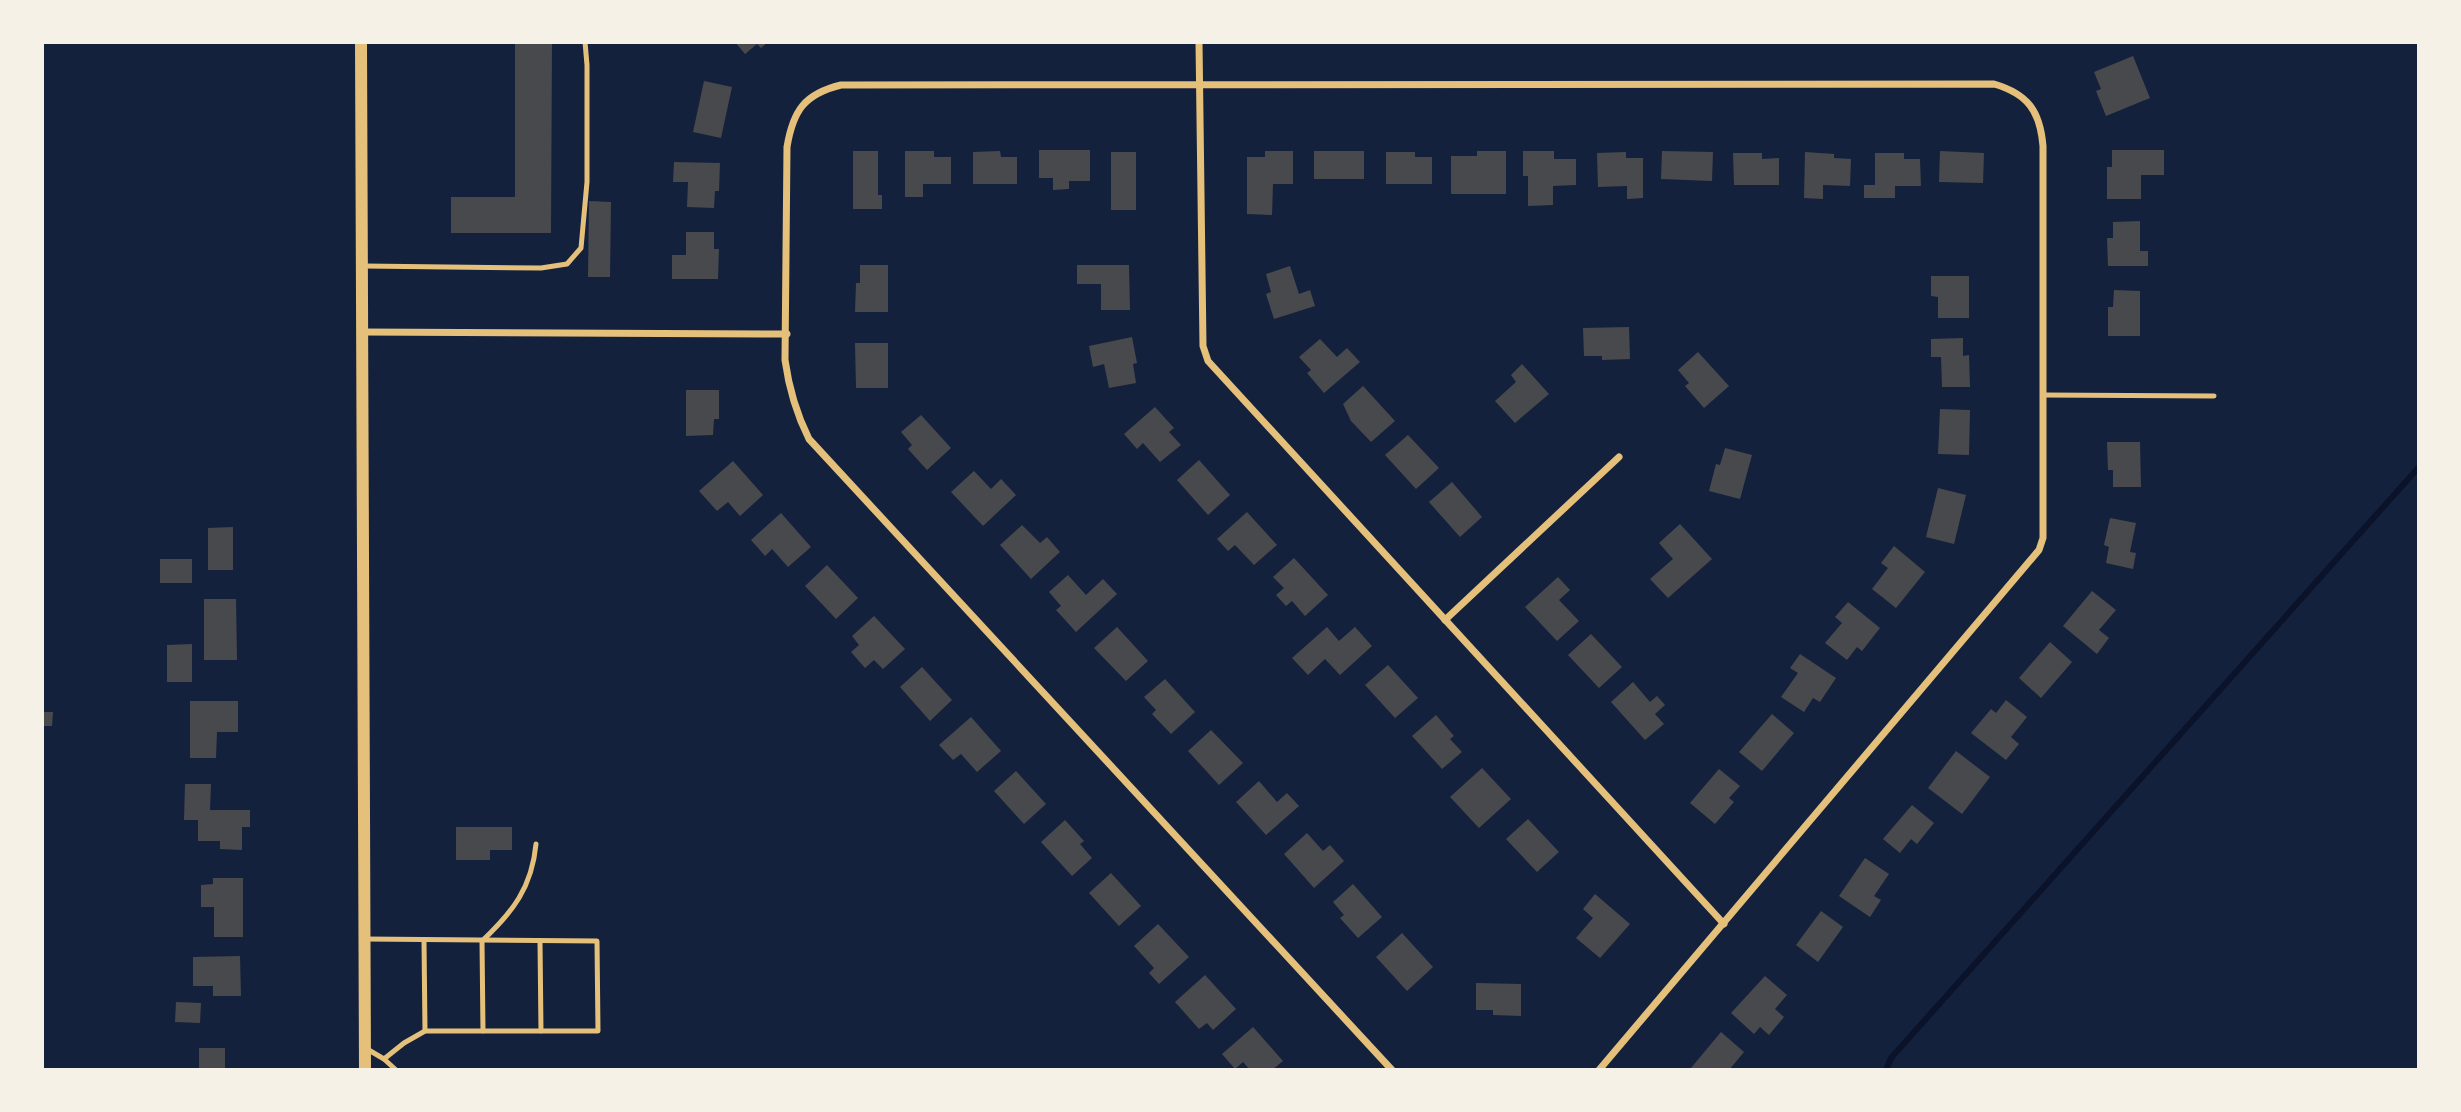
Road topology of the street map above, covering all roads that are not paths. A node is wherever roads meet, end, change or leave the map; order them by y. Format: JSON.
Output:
{"nodes":[{"id":1,"x":361,"y":42,"type":"edge"},
{"id":2,"x":585,"y":42,"type":"edge"},
{"id":3,"x":1199,"y":42,"type":"edge"},
{"id":4,"x":1199,"y":84,"type":"junction"},
{"id":5,"x":362,"y":266,"type":"junction"},
{"id":6,"x":362,"y":332,"type":"junction"},
{"id":7,"x":787,"y":334,"type":"junction"},
{"id":8,"x":2043,"y":395,"type":"junction"},
{"id":9,"x":2214,"y":396,"type":"dead end"},
{"id":10,"x":1619,"y":457,"type":"dead end"},
{"id":11,"x":1445,"y":620,"type":"junction"},
{"id":12,"x":536,"y":844,"type":"dead end"},
{"id":13,"x":1724,"y":924,"type":"junction"},
{"id":14,"x":365,"y":939,"type":"junction"},
{"id":15,"x":424,"y":941,"type":"junction"},
{"id":16,"x":482,"y":941,"type":"junction"},
{"id":17,"x":540,"y":941,"type":"junction"},
{"id":18,"x":425,"y":1031,"type":"junction"},
{"id":19,"x":483,"y":1031,"type":"junction"},
{"id":20,"x":541,"y":1031,"type":"junction"},
{"id":21,"x":365,"y":1048,"type":"junction"},
{"id":22,"x":384,"y":1059,"type":"junction"},
{"id":23,"x":365,"y":1070,"type":"edge"},
{"id":24,"x":396,"y":1070,"type":"edge"},
{"id":25,"x":1392,"y":1070,"type":"edge"},
{"id":26,"x":1599,"y":1070,"type":"edge"}],
"edges":[{"from":1,"to":5,"type":"street"},
{"from":2,"to":5,"type":"lane"},
{"from":3,"to":4,"type":"street"},
{"from":4,"to":7,"type":"street"},
{"from":4,"to":8,"type":"street"},
{"from":4,"to":11,"type":"street"},
{"from":5,"to":6,"type":"street"},
{"from":6,"to":7,"type":"street"},
{"from":6,"to":14,"type":"street"},
{"from":7,"to":25,"type":"street"},
{"from":8,"to":9,"type":"lane"},
{"from":8,"to":13,"type":"street"},
{"from":10,"to":11,"type":"street"},
{"from":11,"to":13,"type":"street"},
{"from":12,"to":16,"type":"lane"},
{"from":13,"to":26,"type":"street"},
{"from":14,"to":15,"type":"lane"},
{"from":14,"to":21,"type":"street"},
{"from":15,"to":16,"type":"lane"},
{"from":15,"to":18,"type":"lane"},
{"from":16,"to":17,"type":"lane"},
{"from":16,"to":19,"type":"lane"},
{"from":17,"to":20,"type":"lane"},
{"from":17,"to":20,"type":"lane"},
{"from":18,"to":19,"type":"lane"},
{"from":18,"to":22,"type":"lane"},
{"from":19,"to":20,"type":"lane"},
{"from":21,"to":22,"type":"lane"},
{"from":21,"to":23,"type":"street"},
{"from":22,"to":24,"type":"lane"}]}
